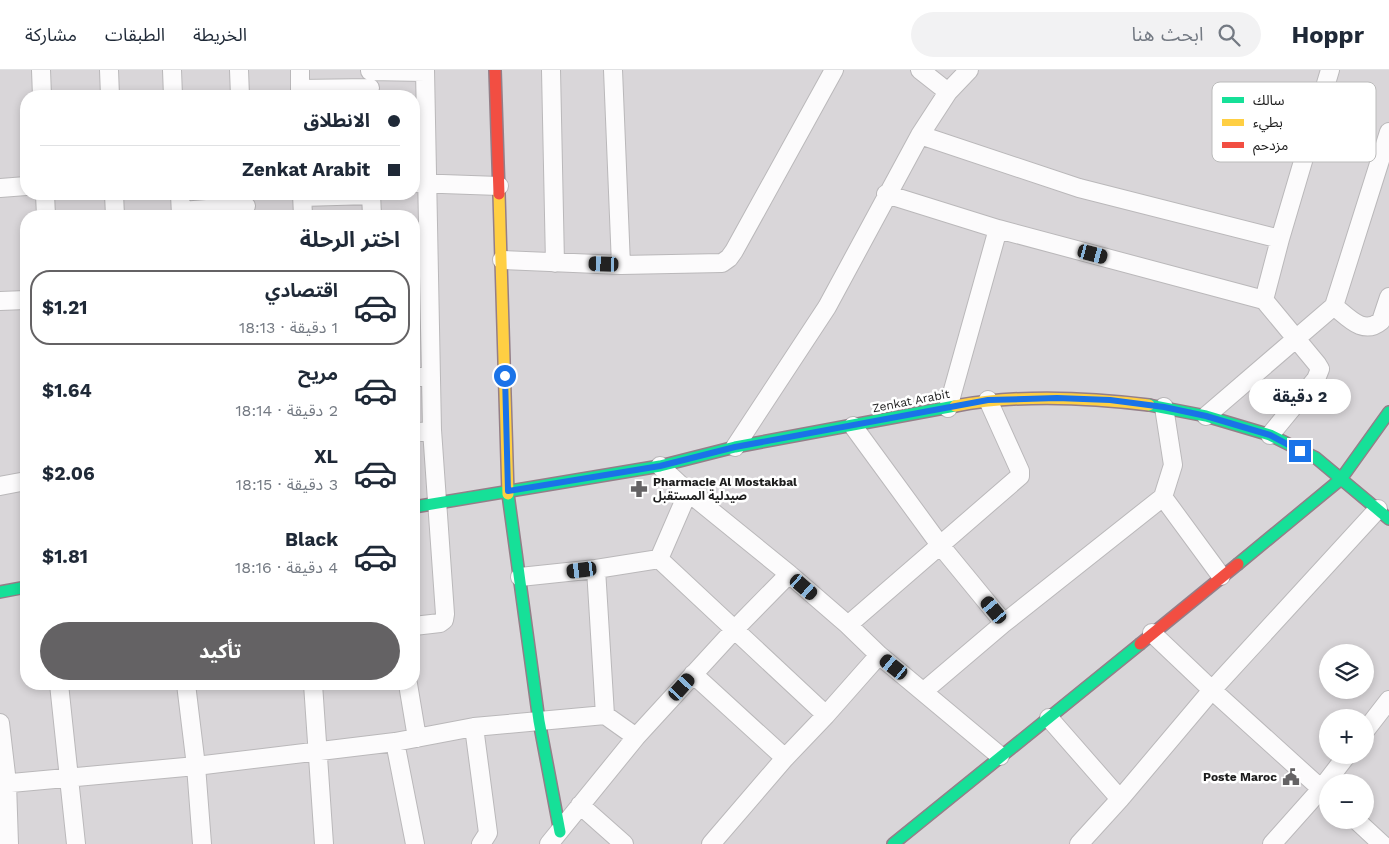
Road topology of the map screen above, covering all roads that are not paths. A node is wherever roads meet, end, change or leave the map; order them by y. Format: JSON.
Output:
{"nodes":[{"id":1,"x":41,"y":70,"type":"edge"},
{"id":2,"x":109,"y":70,"type":"edge"},
{"id":3,"x":172,"y":70,"type":"edge"},
{"id":4,"x":238,"y":70,"type":"edge"},
{"id":5,"x":300,"y":70,"type":"edge"},
{"id":6,"x":495,"y":70,"type":"edge"},
{"id":7,"x":551,"y":70,"type":"edge"},
{"id":8,"x":613,"y":70,"type":"edge"},
{"id":9,"x":834,"y":70,"type":"edge"},
{"id":10,"x":920,"y":70,"type":"edge"},
{"id":11,"x":968,"y":70,"type":"edge"},
{"id":12,"x":1330,"y":70,"type":"edge"},
{"id":13,"x":425,"y":71,"type":"edge"},
{"id":14,"x":370,"y":81,"type":"edge"},
{"id":15,"x":1326,"y":82,"type":"edge"},
{"id":16,"x":42,"y":90,"type":"edge"},
{"id":17,"x":110,"y":90,"type":"edge"},
{"id":18,"x":174,"y":90,"type":"edge"},
{"id":19,"x":240,"y":90,"type":"edge"},
{"id":20,"x":300,"y":90,"type":"edge"},
{"id":21,"x":313,"y":90,"type":"edge"},
{"id":22,"x":948,"y":92,"type":"junction"},
{"id":23,"x":1389,"y":132,"type":"edge"},
{"id":24,"x":920,"y":135,"type":"junction"},
{"id":25,"x":1303,"y":162,"type":"edge"},
{"id":26,"x":420,"y":183,"type":"edge"},
{"id":27,"x":20,"y":186,"type":"edge"},
{"id":28,"x":500,"y":186,"type":"junction"},
{"id":29,"x":0,"y":188,"type":"edge"},
{"id":30,"x":886,"y":194,"type":"junction"},
{"id":31,"x":246,"y":205,"type":"edge"},
{"id":32,"x":181,"y":207,"type":"edge"},
{"id":33,"x":998,"y":229,"type":"junction"},
{"id":34,"x":1280,"y":239,"type":"junction"},
{"id":35,"x":502,"y":260,"type":"junction"},
{"id":36,"x":555,"y":263,"type":"junction"},
{"id":37,"x":621,"y":265,"type":"junction"},
{"id":38,"x":421,"y":291,"type":"edge"},
{"id":39,"x":1389,"y":297,"type":"edge"},
{"id":40,"x":20,"y":300,"type":"edge"},
{"id":41,"x":1264,"y":300,"type":"junction"},
{"id":42,"x":0,"y":301,"type":"edge"},
{"id":43,"x":1334,"y":306,"type":"junction"},
{"id":44,"x":1296,"y":338,"type":"junction"},
{"id":45,"x":422,"y":377,"type":"edge"},
{"id":46,"x":988,"y":400,"type":"junction"},
{"id":47,"x":1164,"y":407,"type":"junction"},
{"id":48,"x":948,"y":408,"type":"junction"},
{"id":49,"x":1389,"y":412,"type":"edge"},
{"id":50,"x":1206,"y":416,"type":"junction"},
{"id":51,"x":853,"y":426,"type":"junction"},
{"id":52,"x":432,"y":430,"type":"junction"},
{"id":53,"x":1384,"y":430,"type":"edge"},
{"id":54,"x":420,"y":432,"type":"edge"},
{"id":55,"x":1270,"y":435,"type":"junction"},
{"id":56,"x":735,"y":447,"type":"junction"},
{"id":57,"x":660,"y":466,"type":"junction"},
{"id":58,"x":1341,"y":479,"type":"junction"},
{"id":59,"x":20,"y":482,"type":"edge"},
{"id":60,"x":0,"y":486,"type":"edge"},
{"id":61,"x":508,"y":491,"type":"junction"},
{"id":62,"x":688,"y":492,"type":"junction"},
{"id":63,"x":1163,"y":497,"type":"junction"},
{"id":64,"x":438,"y":503,"type":"junction"},
{"id":65,"x":420,"y":507,"type":"edge"},
{"id":66,"x":1383,"y":514,"type":"edge"},
{"id":67,"x":940,"y":545,"type":"junction"},
{"id":68,"x":659,"y":559,"type":"junction"},
{"id":69,"x":596,"y":569,"type":"junction"},
{"id":70,"x":789,"y":574,"type":"junction"},
{"id":71,"x":1222,"y":576,"type":"junction"},
{"id":72,"x":520,"y":577,"type":"junction"},
{"id":73,"x":20,"y":588,"type":"edge"},
{"id":74,"x":0,"y":592,"type":"edge"},
{"id":75,"x":1004,"y":623,"type":"junction"},
{"id":76,"x":420,"y":625,"type":"edge"},
{"id":77,"x":848,"y":625,"type":"junction"},
{"id":78,"x":735,"y":629,"type":"junction"},
{"id":79,"x":1152,"y":633,"type":"junction"},
{"id":80,"x":879,"y":655,"type":"junction"},
{"id":81,"x":693,"y":674,"type":"junction"},
{"id":82,"x":60,"y":690,"type":"edge"},
{"id":83,"x":187,"y":690,"type":"edge"},
{"id":84,"x":313,"y":690,"type":"edge"},
{"id":85,"x":409,"y":690,"type":"edge"},
{"id":86,"x":1212,"y":690,"type":"junction"},
{"id":87,"x":924,"y":692,"type":"junction"},
{"id":88,"x":1389,"y":700,"type":"edge"},
{"id":89,"x":605,"y":715,"type":"junction"},
{"id":90,"x":826,"y":715,"type":"junction"},
{"id":91,"x":1049,"y":718,"type":"junction"},
{"id":92,"x":1374,"y":719,"type":"edge"},
{"id":93,"x":539,"y":721,"type":"junction"},
{"id":94,"x":0,"y":723,"type":"edge"},
{"id":95,"x":474,"y":728,"type":"junction"},
{"id":96,"x":636,"y":737,"type":"junction"},
{"id":97,"x":417,"y":738,"type":"junction"},
{"id":98,"x":395,"y":742,"type":"junction"},
{"id":99,"x":317,"y":751,"type":"junction"},
{"id":100,"x":1000,"y":756,"type":"junction"},
{"id":101,"x":785,"y":758,"type":"junction"},
{"id":102,"x":196,"y":766,"type":"junction"},
{"id":103,"x":69,"y":779,"type":"junction"},
{"id":104,"x":3,"y":784,"type":"edge"},
{"id":105,"x":1319,"y":787,"type":"edge"},
{"id":106,"x":1319,"y":797,"type":"edge"},
{"id":107,"x":1120,"y":799,"type":"junction"},
{"id":108,"x":580,"y":805,"type":"junction"},
{"id":109,"x":1366,"y":829,"type":"edge"},
{"id":110,"x":554,"y":838,"type":"edge"},
{"id":111,"x":485,"y":843,"type":"edge"},
{"id":112,"x":9,"y":844,"type":"edge"},
{"id":113,"x":76,"y":844,"type":"edge"},
{"id":114,"x":202,"y":844,"type":"edge"},
{"id":115,"x":324,"y":844,"type":"edge"},
{"id":116,"x":415,"y":844,"type":"edge"},
{"id":117,"x":624,"y":844,"type":"edge"},
{"id":118,"x":711,"y":844,"type":"edge"},
{"id":119,"x":893,"y":844,"type":"edge"},
{"id":120,"x":1079,"y":844,"type":"edge"},
{"id":121,"x":1272,"y":844,"type":"edge"},
{"id":122,"x":1382,"y":844,"type":"edge"}],
"edges":[{"from":1,"to":16,"type":"street"},
{"from":2,"to":17,"type":"street"},
{"from":3,"to":18,"type":"street"},
{"from":4,"to":19,"type":"street"},
{"from":5,"to":20,"type":"street"},
{"from":6,"to":28,"type":"street"},
{"from":7,"to":36,"type":"street"},
{"from":8,"to":37,"type":"street"},
{"from":9,"to":37,"type":"street"},
{"from":10,"to":22,"type":"street"},
{"from":11,"to":22,"type":"street"},
{"from":12,"to":15,"type":"street"},
{"from":13,"to":14,"type":"street"},
{"from":13,"to":26,"type":"street"},
{"from":14,"to":21,"type":"street"},
{"from":22,"to":24,"type":"street"},
{"from":23,"to":43,"type":"street"},
{"from":24,"to":30,"type":"street"},
{"from":24,"to":34,"type":"street"},
{"from":25,"to":34,"type":"street"},
{"from":26,"to":28,"type":"street"},
{"from":26,"to":38,"type":"street"},
{"from":27,"to":29,"type":"street"},
{"from":28,"to":35,"type":"street"},
{"from":30,"to":33,"type":"street"},
{"from":30,"to":56,"type":"street"},
{"from":31,"to":32,"type":"street"},
{"from":33,"to":41,"type":"street"},
{"from":33,"to":48,"type":"street"},
{"from":34,"to":41,"type":"street"},
{"from":35,"to":36,"type":"street"},
{"from":35,"to":61,"type":"street"},
{"from":36,"to":37,"type":"street"},
{"from":38,"to":45,"type":"street"},
{"from":39,"to":43,"type":"street"},
{"from":40,"to":42,"type":"street"},
{"from":41,"to":44,"type":"street"},
{"from":43,"to":44,"type":"street"},
{"from":44,"to":50,"type":"street"},
{"from":44,"to":55,"type":"street"},
{"from":45,"to":52,"type":"street"},
{"from":46,"to":47,"type":"street","name":"Zenkat Arabit"},
{"from":46,"to":48,"type":"street","name":"Zenkat Arabit"},
{"from":46,"to":67,"type":"street"},
{"from":47,"to":50,"type":"street","name":"Zenkat Arabit"},
{"from":47,"to":63,"type":"street"},
{"from":48,"to":51,"type":"street","name":"Zenkat Arabit"},
{"from":49,"to":53,"type":"street"},
{"from":50,"to":55,"type":"street","name":"Zenkat Arabit"},
{"from":51,"to":56,"type":"street","name":"Zenkat Arabit"},
{"from":51,"to":67,"type":"street"},
{"from":52,"to":54,"type":"street"},
{"from":52,"to":64,"type":"street"},
{"from":53,"to":58,"type":"street"},
{"from":55,"to":58,"type":"street","name":"Zenkat Arabit"},
{"from":56,"to":57,"type":"street","name":"Zenkat Arabit"},
{"from":57,"to":61,"type":"street","name":"Zenkat Arabit"},
{"from":57,"to":62,"type":"street"},
{"from":58,"to":66,"type":"street","name":"Zenkat Arabit"},
{"from":58,"to":71,"type":"street"},
{"from":59,"to":60,"type":"street"},
{"from":61,"to":64,"type":"street","name":"Zenkat Arabit"},
{"from":61,"to":72,"type":"street"},
{"from":62,"to":68,"type":"street"},
{"from":62,"to":70,"type":"street"},
{"from":63,"to":71,"type":"street"},
{"from":63,"to":75,"type":"street"},
{"from":64,"to":65,"type":"street","name":"Zenkat Arabit"},
{"from":64,"to":76,"type":"street"},
{"from":66,"to":86,"type":"street"},
{"from":67,"to":75,"type":"street"},
{"from":67,"to":77,"type":"street"},
{"from":68,"to":69,"type":"street"},
{"from":68,"to":78,"type":"street"},
{"from":69,"to":72,"type":"street"},
{"from":69,"to":89,"type":"street"},
{"from":70,"to":77,"type":"street"},
{"from":70,"to":78,"type":"street"},
{"from":71,"to":79,"type":"street"},
{"from":72,"to":93,"type":"street"},
{"from":73,"to":74,"type":"street"},
{"from":75,"to":87,"type":"street"},
{"from":77,"to":80,"type":"street"},
{"from":78,"to":81,"type":"street"},
{"from":78,"to":90,"type":"street"},
{"from":79,"to":86,"type":"street"},
{"from":79,"to":91,"type":"street"},
{"from":80,"to":87,"type":"street"},
{"from":80,"to":90,"type":"street"},
{"from":81,"to":96,"type":"street"},
{"from":81,"to":101,"type":"street"},
{"from":82,"to":103,"type":"street"},
{"from":83,"to":102,"type":"street"},
{"from":84,"to":99,"type":"street"},
{"from":85,"to":97,"type":"street"},
{"from":86,"to":105,"type":"street"},
{"from":86,"to":107,"type":"street"},
{"from":87,"to":100,"type":"street"},
{"from":88,"to":92,"type":"street"},
{"from":89,"to":93,"type":"street"},
{"from":89,"to":96,"type":"street"},
{"from":90,"to":101,"type":"street"},
{"from":91,"to":100,"type":"street"},
{"from":91,"to":107,"type":"street"},
{"from":93,"to":95,"type":"street"},
{"from":93,"to":110,"type":"street"},
{"from":94,"to":104,"type":"street"},
{"from":95,"to":97,"type":"street"},
{"from":95,"to":111,"type":"street"},
{"from":96,"to":108,"type":"street"},
{"from":97,"to":98,"type":"street"},
{"from":98,"to":99,"type":"street"},
{"from":98,"to":116,"type":"street"},
{"from":99,"to":102,"type":"street"},
{"from":99,"to":115,"type":"street"},
{"from":100,"to":119,"type":"street"},
{"from":101,"to":118,"type":"street"},
{"from":102,"to":103,"type":"street"},
{"from":102,"to":114,"type":"street"},
{"from":103,"to":104,"type":"street"},
{"from":103,"to":113,"type":"street"},
{"from":104,"to":112,"type":"street"},
{"from":106,"to":121,"type":"street"},
{"from":107,"to":120,"type":"street"},
{"from":108,"to":110,"type":"street"},
{"from":108,"to":117,"type":"street"},
{"from":109,"to":122,"type":"street"}]}
